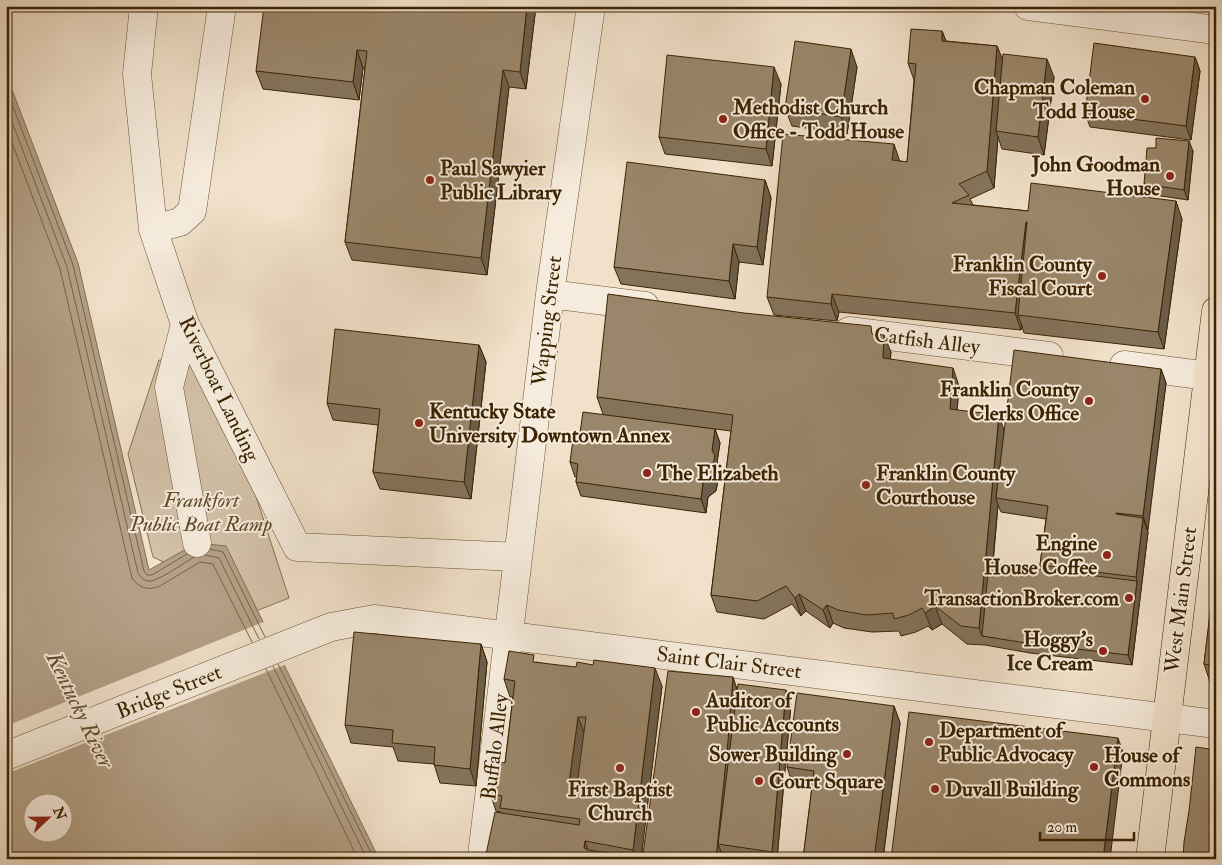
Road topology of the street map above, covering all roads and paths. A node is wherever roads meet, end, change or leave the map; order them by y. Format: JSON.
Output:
{"nodes":[{"id":1,"x":144,"y":6,"type":"edge"},
{"id":2,"x":222,"y":6,"type":"edge"},
{"id":3,"x":591,"y":6,"type":"edge"},
{"id":4,"x":1028,"y":6,"type":"edge"},
{"id":5,"x":1216,"y":30,"type":"edge"},
{"id":6,"x":153,"y":229,"type":"junction"},
{"id":7,"x":550,"y":294,"type":"junction"},
{"id":8,"x":666,"y":308,"type":"edge"},
{"id":9,"x":1216,"y":311,"type":"edge"},
{"id":10,"x":185,"y":324,"type":"junction"},
{"id":11,"x":820,"y":328,"type":"edge"},
{"id":12,"x":1075,"y":359,"type":"edge"},
{"id":13,"x":1105,"y":363,"type":"edge"},
{"id":14,"x":1212,"y":376,"type":"edge"},
{"id":15,"x":197,"y":543,"type":"dead end"},
{"id":16,"x":518,"y":557,"type":"junction"},
{"id":17,"x":331,"y":627,"type":"joint"},
{"id":18,"x":509,"y":636,"type":"junction"},
{"id":19,"x":1167,"y":718,"type":"junction"},
{"id":20,"x":1216,"y":724,"type":"edge"},
{"id":21,"x":6,"y":756,"type":"edge"},
{"id":22,"x":482,"y":859,"type":"edge"},
{"id":23,"x":1150,"y":859,"type":"edge"}],
"edges":[{"from":1,"to":6,"type":"street","name":"Riverboat Landing"},
{"from":2,"to":6,"type":"street"},
{"from":3,"to":7,"type":"street","name":"Wapping Street"},
{"from":4,"to":5,"type":"street"},
{"from":6,"to":10,"type":"street","name":"Riverboat Landing"},
{"from":7,"to":8,"type":"street"},
{"from":7,"to":16,"type":"street","name":"Wapping Street"},
{"from":9,"to":14,"type":"main road","name":"West Main Street"},
{"from":10,"to":15,"type":"street"},
{"from":10,"to":16,"type":"street","name":"Riverboat Landing"},
{"from":11,"to":12,"type":"street","name":"Catfish Alley"},
{"from":13,"to":14,"type":"street"},
{"from":14,"to":19,"type":"main road","name":"West Main Street"},
{"from":16,"to":18,"type":"street","name":"Wapping Street"},
{"from":17,"to":18,"type":"street","name":"Saint Clair Street"},
{"from":17,"to":21,"type":"street","name":"Bridge Street"},
{"from":18,"to":19,"type":"street","name":"Saint Clair Street"},
{"from":18,"to":22,"type":"street","name":"Buffalo Alley"},
{"from":19,"to":20,"type":"street","name":"Saint Clair Street"},
{"from":19,"to":23,"type":"main road","name":"West Main Street"}]}
